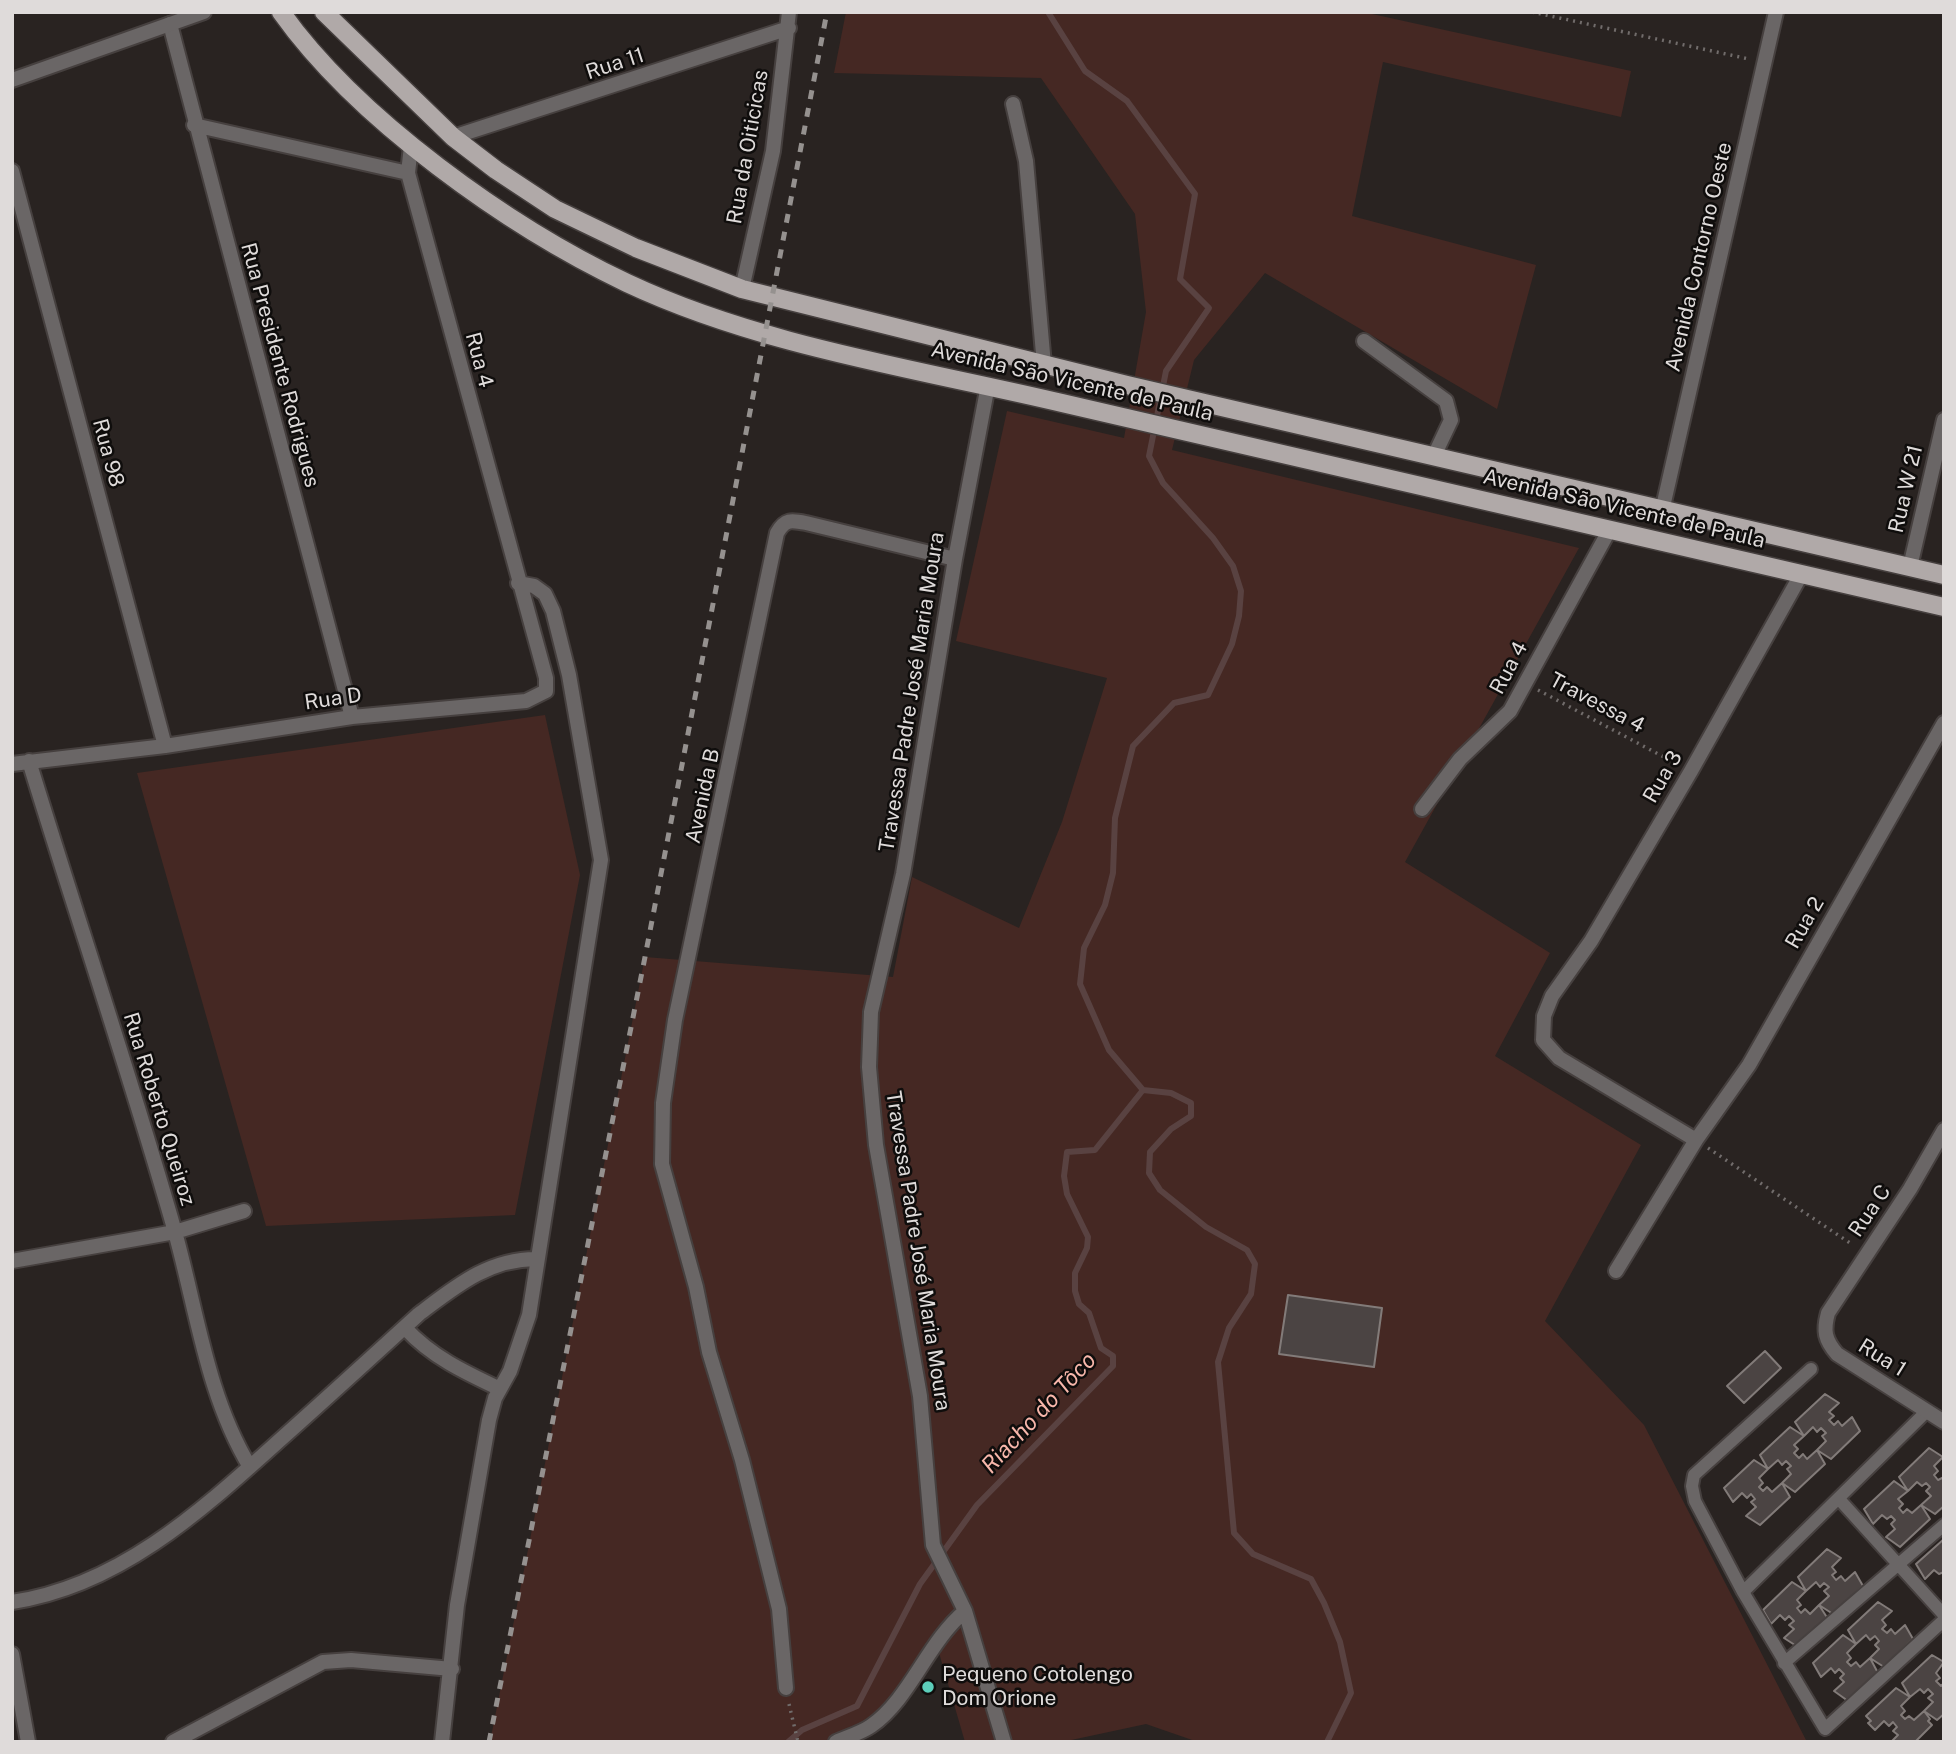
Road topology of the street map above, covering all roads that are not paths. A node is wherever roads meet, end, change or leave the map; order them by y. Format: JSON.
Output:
{"nodes":[{"id":1,"x":204,"y":12,"type":"edge"},
{"id":2,"x":281,"y":12,"type":"edge"},
{"id":3,"x":324,"y":12,"type":"edge"},
{"id":4,"x":789,"y":12,"type":"edge"},
{"id":5,"x":1776,"y":12,"type":"edge"},
{"id":6,"x":170,"y":24,"type":"junction"},
{"id":7,"x":789,"y":28,"type":"junction"},
{"id":8,"x":12,"y":80,"type":"edge"},
{"id":9,"x":1013,"y":104,"type":"dead end"},
{"id":10,"x":194,"y":125,"type":"junction"},
{"id":11,"x":453,"y":137,"type":"junction"},
{"id":12,"x":411,"y":146,"type":"junction"},
{"id":13,"x":12,"y":171,"type":"edge"},
{"id":14,"x":408,"y":173,"type":"junction"},
{"id":15,"x":742,"y":289,"type":"junction"},
{"id":16,"x":1364,"y":341,"type":"dead end"},
{"id":17,"x":1044,"y":365,"type":"junction"},
{"id":18,"x":988,"y":385,"type":"junction"},
{"id":19,"x":1944,"y":420,"type":"edge"},
{"id":20,"x":1378,"y":443,"type":"junction"},
{"id":21,"x":1434,"y":456,"type":"junction"},
{"id":22,"x":1370,"y":475,"type":"junction"},
{"id":23,"x":1662,"y":511,"type":"junction"},
{"id":24,"x":1610,"y":529,"type":"junction"},
{"id":25,"x":955,"y":559,"type":"junction"},
{"id":26,"x":1910,"y":568,"type":"junction"},
{"id":27,"x":1802,"y":573,"type":"junction"},
{"id":28,"x":1944,"y":575,"type":"edge"},
{"id":29,"x":518,"y":583,"type":"junction"},
{"id":30,"x":1944,"y":607,"type":"edge"},
{"id":31,"x":352,"y":717,"type":"junction"},
{"id":32,"x":1944,"y":723,"type":"edge"},
{"id":33,"x":165,"y":746,"type":"junction"},
{"id":34,"x":29,"y":761,"type":"junction"},
{"id":35,"x":12,"y":764,"type":"edge"},
{"id":36,"x":1422,"y":809,"type":"dead end"},
{"id":37,"x":1944,"y":1130,"type":"edge"},
{"id":38,"x":1696,"y":1140,"type":"junction"},
{"id":39,"x":244,"y":1211,"type":"dead end"},
{"id":40,"x":175,"y":1231,"type":"junction"},
{"id":41,"x":536,"y":1259,"type":"junction"},
{"id":42,"x":12,"y":1261,"type":"edge"},
{"id":43,"x":1616,"y":1271,"type":"dead end"},
{"id":44,"x":1828,"y":1314,"type":"joint"},
{"id":45,"x":405,"y":1328,"type":"junction"},
{"id":46,"x":1811,"y":1369,"type":"dead end"},
{"id":47,"x":500,"y":1389,"type":"junction"},
{"id":48,"x":1927,"y":1411,"type":"junction"},
{"id":49,"x":1944,"y":1422,"type":"edge"},
{"id":50,"x":250,"y":1467,"type":"junction"},
{"id":51,"x":1839,"y":1499,"type":"junction"},
{"id":52,"x":1944,"y":1525,"type":"edge"},
{"id":53,"x":1900,"y":1565,"type":"junction"},
{"id":54,"x":1742,"y":1592,"type":"junction"},
{"id":55,"x":12,"y":1602,"type":"edge"},
{"id":56,"x":965,"y":1612,"type":"junction"},
{"id":57,"x":1944,"y":1618,"type":"edge"},
{"id":58,"x":12,"y":1654,"type":"edge"},
{"id":59,"x":1784,"y":1664,"type":"junction"},
{"id":60,"x":452,"y":1669,"type":"junction"},
{"id":61,"x":786,"y":1688,"type":"road end"},
{"id":62,"x":28,"y":1742,"type":"edge"},
{"id":63,"x":173,"y":1742,"type":"edge"},
{"id":64,"x":442,"y":1742,"type":"edge"},
{"id":65,"x":836,"y":1742,"type":"edge"},
{"id":66,"x":1004,"y":1742,"type":"edge"}],
"edges":[{"from":1,"to":6,"type":"street"},
{"from":2,"to":12,"type":"main road","name":"Avenida São Vicente de Paula"},
{"from":3,"to":11,"type":"main road","name":"Avenida São Vicente de Paula"},
{"from":4,"to":7,"type":"street","name":"Rua da Oiticicas"},
{"from":5,"to":23,"type":"street","name":"Avenida Contorno Oeste"},
{"from":6,"to":8,"type":"street"},
{"from":6,"to":10,"type":"street","name":"Rua Presidente Rodrigues"},
{"from":7,"to":11,"type":"street","name":"Rua 11"},
{"from":7,"to":15,"type":"street","name":"Rua da Oiticicas"},
{"from":9,"to":17,"type":"street"},
{"from":10,"to":14,"type":"street"},
{"from":10,"to":31,"type":"street","name":"Rua Presidente Rodrigues"},
{"from":11,"to":15,"type":"main road","name":"Avenida São Vicente de Paula"},
{"from":12,"to":14,"type":"street","name":"Rua 4"},
{"from":12,"to":18,"type":"main road","name":"Avenida São Vicente de Paula"},
{"from":13,"to":33,"type":"street","name":"Rua 98"},
{"from":14,"to":29,"type":"street","name":"Rua 4"},
{"from":15,"to":17,"type":"main road","name":"Avenida São Vicente de Paula"},
{"from":16,"to":21,"type":"street"},
{"from":17,"to":20,"type":"main road","name":"Avenida São Vicente de Paula"},
{"from":18,"to":22,"type":"main road","name":"Avenida São Vicente de Paula"},
{"from":18,"to":25,"type":"street","name":"Travessa Padre José Maria Moura"},
{"from":19,"to":26,"type":"street","name":"Rua W 21"},
{"from":20,"to":21,"type":"main road","name":"Avenida São Vicente de Paula"},
{"from":20,"to":22,"type":"main road"},
{"from":21,"to":23,"type":"main road","name":"Avenida São Vicente de Paula"},
{"from":22,"to":24,"type":"main road","name":"Avenida São Vicente de Paula"},
{"from":23,"to":26,"type":"main road","name":"Avenida São Vicente de Paula"},
{"from":24,"to":27,"type":"main road","name":"Avenida São Vicente de Paula"},
{"from":24,"to":36,"type":"street","name":"Rua 4"},
{"from":25,"to":56,"type":"street","name":"Travessa Padre José Maria Moura"},
{"from":25,"to":61,"type":"street","name":"Avenida B"},
{"from":26,"to":28,"type":"main road","name":"Avenida São Vicente de Paula"},
{"from":27,"to":30,"type":"main road","name":"Avenida São Vicente de Paula"},
{"from":27,"to":38,"type":"street","name":"Rua 3"},
{"from":29,"to":31,"type":"street","name":"Rua D"},
{"from":29,"to":41,"type":"street"},
{"from":31,"to":33,"type":"street","name":"Rua D"},
{"from":32,"to":38,"type":"street","name":"Rua 2"},
{"from":33,"to":34,"type":"street","name":"Rua D"},
{"from":34,"to":35,"type":"street","name":"Rua D"},
{"from":34,"to":40,"type":"street","name":"Rua Roberto Queiroz"},
{"from":37,"to":44,"type":"street","name":"Rua C"},
{"from":38,"to":43,"type":"street","name":"Rua 2"},
{"from":39,"to":40,"type":"street"},
{"from":40,"to":42,"type":"street"},
{"from":40,"to":50,"type":"street","name":"Rua Roberto Queiroz"},
{"from":41,"to":45,"type":"street"},
{"from":41,"to":47,"type":"street"},
{"from":44,"to":48,"type":"street","name":"Rua 1"},
{"from":45,"to":47,"type":"street"},
{"from":45,"to":50,"type":"street"},
{"from":46,"to":54,"type":"lane"},
{"from":47,"to":60,"type":"street"},
{"from":48,"to":49,"type":"street","name":"Rua 1"},
{"from":48,"to":51,"type":"lane"},
{"from":50,"to":55,"type":"street"},
{"from":51,"to":53,"type":"lane"},
{"from":51,"to":54,"type":"lane"},
{"from":52,"to":53,"type":"lane"},
{"from":53,"to":57,"type":"lane"},
{"from":53,"to":59,"type":"lane"},
{"from":54,"to":59,"type":"lane"},
{"from":56,"to":65,"type":"street"},
{"from":56,"to":66,"type":"street","name":"Travessa Padre José Maria Moura"},
{"from":57,"to":59,"type":"lane"},
{"from":58,"to":62,"type":"street"},
{"from":60,"to":63,"type":"street"},
{"from":60,"to":64,"type":"street"}]}
